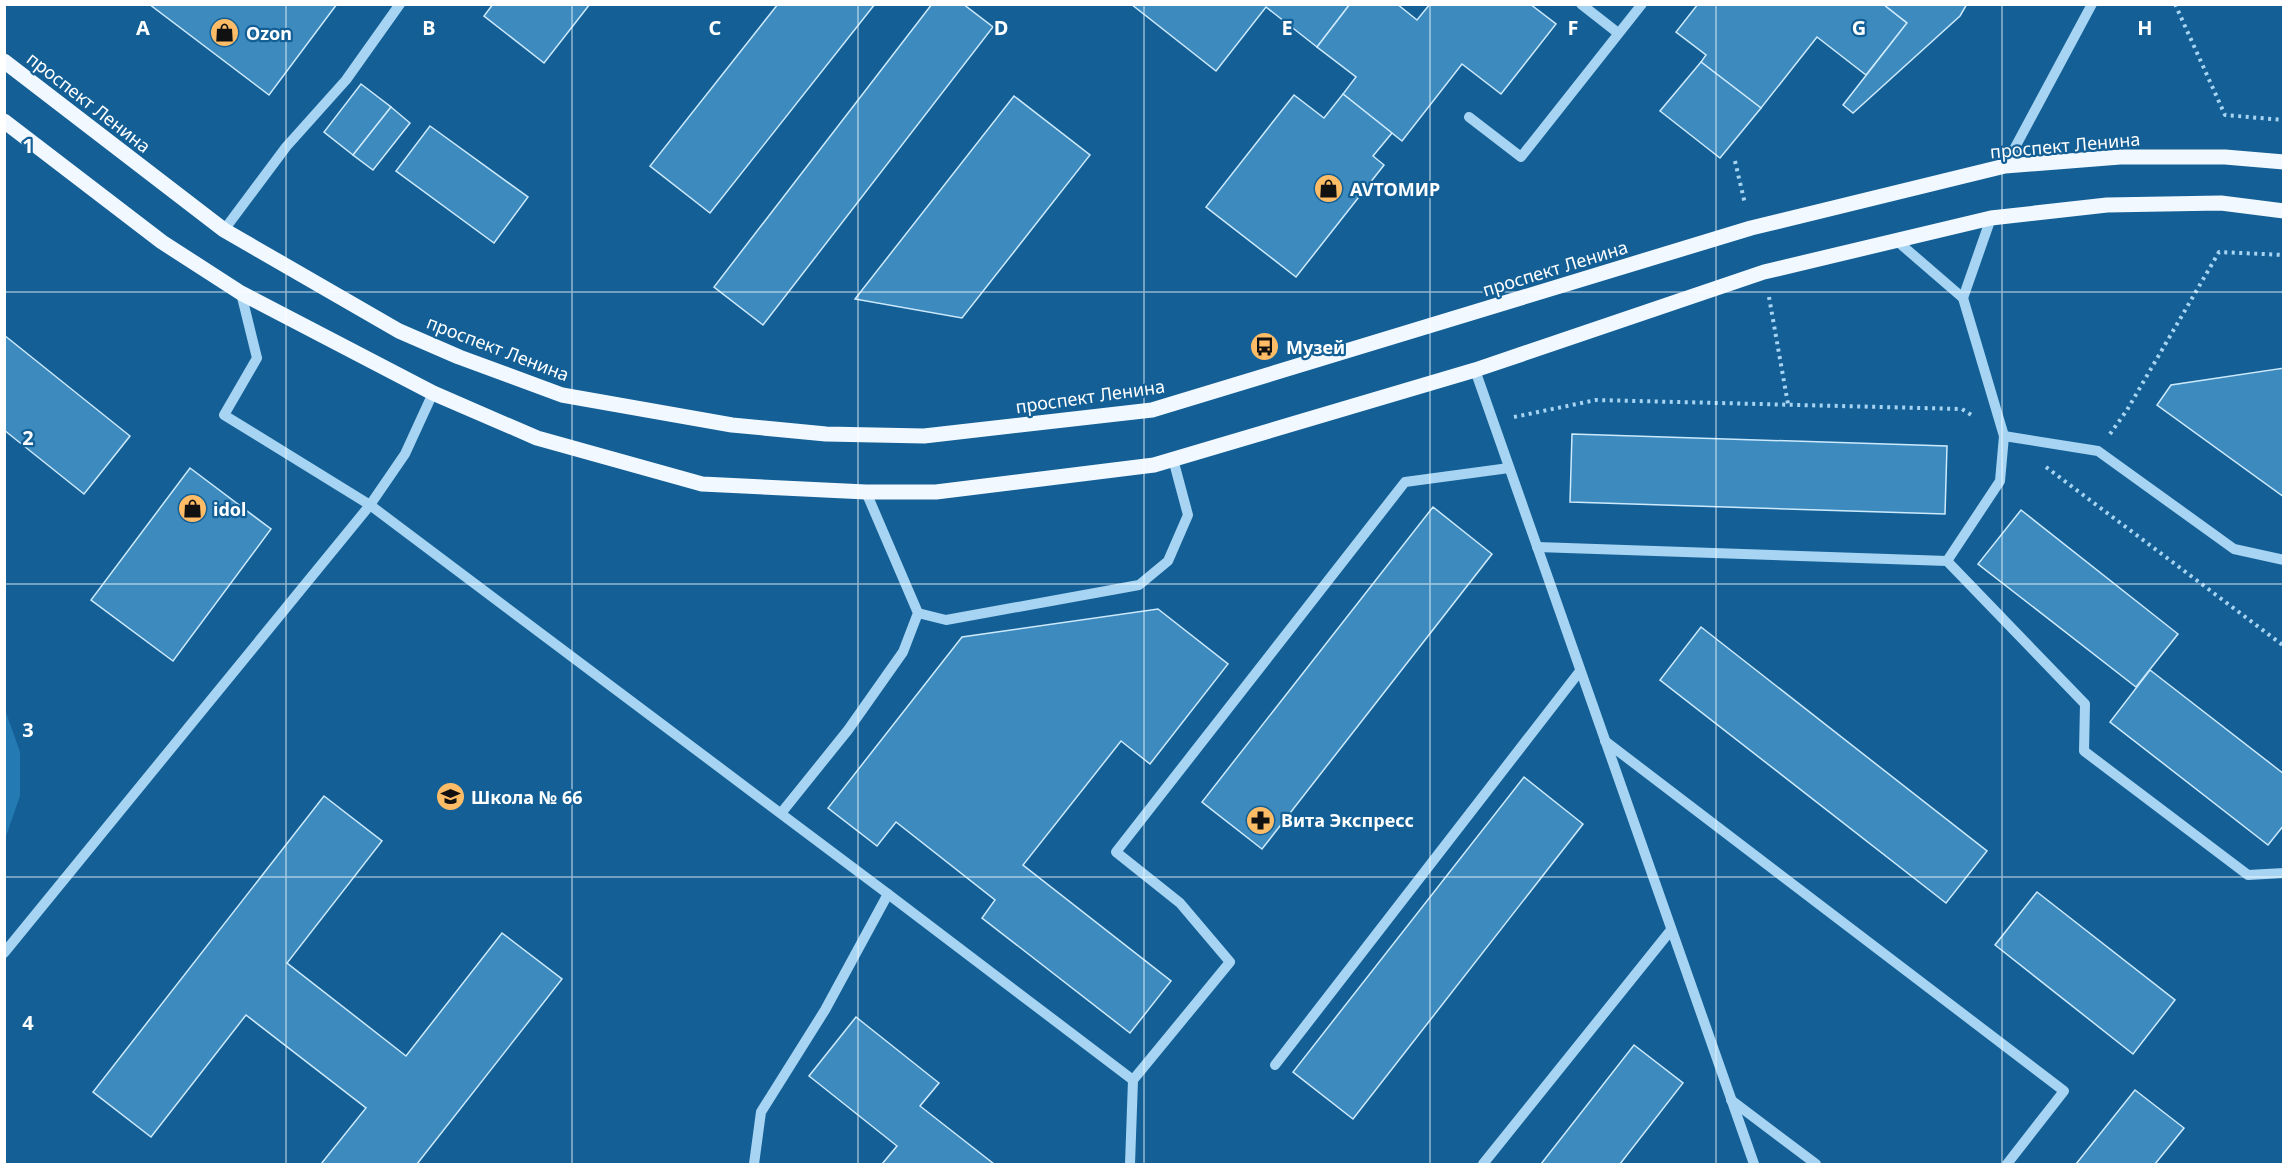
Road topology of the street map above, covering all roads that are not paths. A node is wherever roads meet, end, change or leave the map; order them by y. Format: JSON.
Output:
{"nodes":[{"id":1,"x":400,"y":4,"type":"edge"},
{"id":2,"x":1581,"y":4,"type":"edge"},
{"id":3,"x":1642,"y":4,"type":"edge"},
{"id":4,"x":2092,"y":4,"type":"edge"},
{"id":5,"x":1618,"y":33,"type":"junction"},
{"id":6,"x":4,"y":61,"type":"edge"},
{"id":7,"x":1469,"y":117,"type":"dead end"},
{"id":8,"x":4,"y":121,"type":"edge"},
{"id":9,"x":2283,"y":162,"type":"edge"},
{"id":10,"x":2005,"y":166,"type":"junction"},
{"id":11,"x":2283,"y":211,"type":"edge"},
{"id":12,"x":1991,"y":218,"type":"junction"},
{"id":13,"x":224,"y":230,"type":"junction"},
{"id":14,"x":1897,"y":241,"type":"junction"},
{"id":15,"x":241,"y":293,"type":"junction"},
{"id":16,"x":1963,"y":298,"type":"junction"},
{"id":17,"x":1475,"y":370,"type":"junction"},
{"id":18,"x":433,"y":393,"type":"junction"},
{"id":19,"x":2004,"y":436,"type":"junction"},
{"id":20,"x":1173,"y":459,"type":"junction"},
{"id":21,"x":1509,"y":468,"type":"junction"},
{"id":22,"x":866,"y":492,"type":"junction"},
{"id":23,"x":370,"y":505,"type":"junction"},
{"id":24,"x":1537,"y":547,"type":"junction"},
{"id":25,"x":2283,"y":560,"type":"edge"},
{"id":26,"x":1947,"y":561,"type":"junction"},
{"id":27,"x":918,"y":613,"type":"junction"},
{"id":28,"x":1580,"y":671,"type":"junction"},
{"id":29,"x":1605,"y":741,"type":"junction"},
{"id":30,"x":782,"y":812,"type":"junction"},
{"id":31,"x":2283,"y":873,"type":"edge"},
{"id":32,"x":888,"y":894,"type":"junction"},
{"id":33,"x":1671,"y":930,"type":"junction"},
{"id":34,"x":4,"y":953,"type":"edge"},
{"id":35,"x":1275,"y":1065,"type":"dead end"},
{"id":36,"x":1133,"y":1080,"type":"junction"},
{"id":37,"x":1731,"y":1100,"type":"junction"},
{"id":38,"x":754,"y":1164,"type":"edge"},
{"id":39,"x":1130,"y":1164,"type":"edge"},
{"id":40,"x":1483,"y":1164,"type":"edge"},
{"id":41,"x":1754,"y":1164,"type":"edge"},
{"id":42,"x":1816,"y":1164,"type":"edge"},
{"id":43,"x":2007,"y":1164,"type":"edge"}],
"edges":[{"from":1,"to":13,"type":"street"},
{"from":2,"to":5,"type":"street"},
{"from":3,"to":5,"type":"street"},
{"from":4,"to":10,"type":"street"},
{"from":5,"to":7,"type":"street"},
{"from":6,"to":13,"type":"main road","name":"проспект Ленина"},
{"from":8,"to":15,"type":"main road"},
{"from":9,"to":10,"type":"main road","name":"проспект Ленина"},
{"from":10,"to":13,"type":"main road","name":"проспект Ленина"},
{"from":11,"to":12,"type":"main road"},
{"from":12,"to":14,"type":"main road"},
{"from":12,"to":16,"type":"street"},
{"from":14,"to":16,"type":"street"},
{"from":14,"to":17,"type":"main road"},
{"from":15,"to":18,"type":"main road"},
{"from":15,"to":23,"type":"street"},
{"from":16,"to":19,"type":"street"},
{"from":17,"to":20,"type":"main road"},
{"from":17,"to":21,"type":"street"},
{"from":18,"to":22,"type":"main road"},
{"from":18,"to":23,"type":"street"},
{"from":19,"to":25,"type":"street"},
{"from":19,"to":26,"type":"street"},
{"from":20,"to":22,"type":"main road"},
{"from":20,"to":27,"type":"street"},
{"from":21,"to":24,"type":"street"},
{"from":21,"to":36,"type":"street"},
{"from":22,"to":27,"type":"street"},
{"from":23,"to":30,"type":"street"},
{"from":23,"to":34,"type":"street"},
{"from":24,"to":26,"type":"street"},
{"from":24,"to":28,"type":"street"},
{"from":26,"to":31,"type":"street"},
{"from":27,"to":30,"type":"street"},
{"from":28,"to":29,"type":"street"},
{"from":28,"to":35,"type":"street"},
{"from":29,"to":33,"type":"street"},
{"from":29,"to":43,"type":"street"},
{"from":30,"to":32,"type":"street"},
{"from":32,"to":36,"type":"street"},
{"from":32,"to":38,"type":"street"},
{"from":33,"to":37,"type":"street"},
{"from":33,"to":40,"type":"street"},
{"from":36,"to":39,"type":"street"},
{"from":37,"to":41,"type":"street"},
{"from":37,"to":42,"type":"street"}]}
